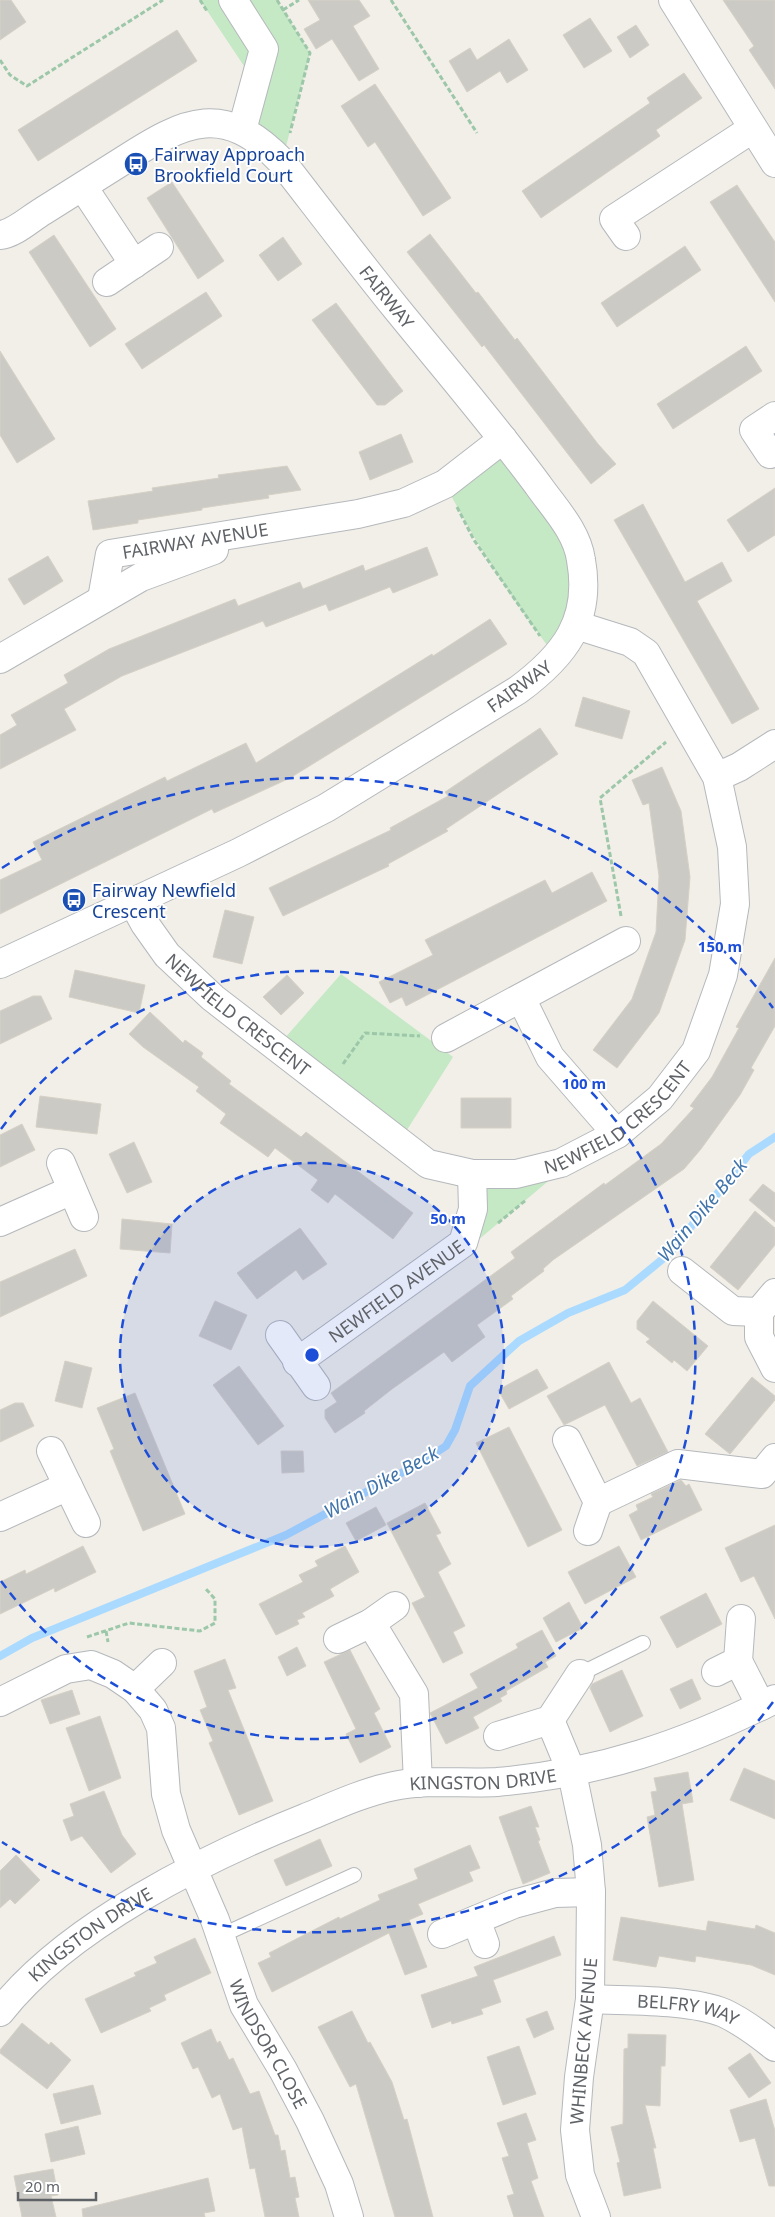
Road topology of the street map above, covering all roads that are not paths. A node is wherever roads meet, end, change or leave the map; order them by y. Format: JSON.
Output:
{"nodes":[{"id":1,"x":233,"y":0,"type":"edge"},
{"id":2,"x":673,"y":0,"type":"edge"},
{"id":3,"x":752,"y":129,"type":"junction"},
{"id":4,"x":242,"y":130,"type":"junction"},
{"id":5,"x":775,"y":163,"type":"edge"},
{"id":6,"x":83,"y":186,"type":"junction"},
{"id":7,"x":0,"y":235,"type":"edge"},
{"id":8,"x":626,"y":236,"type":"dead end"},
{"id":9,"x":159,"y":247,"type":"dead end"},
{"id":10,"x":134,"y":264,"type":"junction"},
{"id":11,"x":107,"y":282,"type":"dead end"},
{"id":12,"x":775,"y":416,"type":"edge"},
{"id":13,"x":503,"y":439,"type":"junction"},
{"id":14,"x":770,"y":454,"type":"dead end"},
{"id":15,"x":297,"y":525,"type":"junction"},
{"id":16,"x":102,"y":600,"type":"junction"},
{"id":17,"x":576,"y":625,"type":"junction"},
{"id":18,"x":0,"y":660,"type":"edge"},
{"id":19,"x":775,"y":744,"type":"edge"},
{"id":20,"x":717,"y":778,"type":"junction"},
{"id":21,"x":133,"y":902,"type":"junction"},
{"id":22,"x":626,"y":941,"type":"road end"},
{"id":23,"x":0,"y":964,"type":"edge"},
{"id":24,"x":521,"y":998,"type":"junction"},
{"id":25,"x":446,"y":1038,"type":"road end"},
{"id":26,"x":617,"y":1134,"type":"junction"},
{"id":27,"x":60,"y":1162,"type":"dead end"},
{"id":28,"x":472,"y":1174,"type":"junction"},
{"id":29,"x":72,"y":1190,"type":"junction"},
{"id":30,"x":84,"y":1217,"type":"dead end"},
{"id":31,"x":0,"y":1222,"type":"edge"},
{"id":32,"x":682,"y":1271,"type":"dead end"},
{"id":33,"x":767,"y":1302,"type":"edge"},
{"id":34,"x":280,"y":1335,"type":"dead end"},
{"id":35,"x":297,"y":1362,"type":"junction"},
{"id":36,"x":775,"y":1368,"type":"edge"},
{"id":37,"x":316,"y":1386,"type":"dead end"},
{"id":38,"x":567,"y":1440,"type":"dead end"},
{"id":39,"x":51,"y":1450,"type":"dead end"},
{"id":40,"x":775,"y":1458,"type":"edge"},
{"id":41,"x":68,"y":1486,"type":"junction"},
{"id":42,"x":598,"y":1502,"type":"junction"},
{"id":43,"x":0,"y":1517,"type":"edge"},
{"id":44,"x":86,"y":1523,"type":"dead end"},
{"id":45,"x":588,"y":1531,"type":"dead end"},
{"id":46,"x":395,"y":1606,"type":"dead end"},
{"id":47,"x":740,"y":1619,"type":"dead end"},
{"id":48,"x":371,"y":1623,"type":"junction"},
{"id":49,"x":338,"y":1639,"type":"dead end"},
{"id":50,"x":643,"y":1643,"type":"dead end"},
{"id":51,"x":162,"y":1663,"type":"dead end"},
{"id":52,"x":580,"y":1674,"type":"joint"},
{"id":53,"x":135,"y":1689,"type":"junction"},
{"id":54,"x":0,"y":1702,"type":"edge"},
{"id":55,"x":768,"y":1703,"type":"edge"},
{"id":56,"x":550,"y":1720,"type":"junction"},
{"id":57,"x":498,"y":1736,"type":"dead end"},
{"id":58,"x":572,"y":1773,"type":"junction"},
{"id":59,"x":418,"y":1783,"type":"junction"},
{"id":60,"x":192,"y":1869,"type":"junction"},
{"id":61,"x":354,"y":1875,"type":"dead end"},
{"id":62,"x":591,"y":1892,"type":"junction"},
{"id":63,"x":442,"y":1934,"type":"dead end"},
{"id":64,"x":220,"y":1936,"type":"junction"},
{"id":65,"x":590,"y":1999,"type":"junction"},
{"id":66,"x":0,"y":2012,"type":"edge"},
{"id":67,"x":775,"y":2047,"type":"edge"},
{"id":68,"x":349,"y":2217,"type":"edge"},
{"id":69,"x":596,"y":2217,"type":"edge"}],
"edges":[{"from":1,"to":4,"type":"street"},
{"from":2,"to":3,"type":"street"},
{"from":3,"to":5,"type":"street"},
{"from":3,"to":8,"type":"street"},
{"from":4,"to":6,"type":"street","name":"FAIRWAY"},
{"from":4,"to":13,"type":"street","name":"FAIRWAY"},
{"from":6,"to":7,"type":"street","name":"FAIRWAY"},
{"from":6,"to":10,"type":"street"},
{"from":9,"to":10,"type":"street"},
{"from":10,"to":11,"type":"street"},
{"from":12,"to":14,"type":"street"},
{"from":13,"to":15,"type":"street","name":"FAIRWAY AVENUE"},
{"from":13,"to":17,"type":"street","name":"FAIRWAY"},
{"from":15,"to":16,"type":"street","name":"FAIRWAY AVENUE"},
{"from":15,"to":16,"type":"street","name":"FAIRWAY AVENUE"},
{"from":16,"to":18,"type":"street","name":"FAIRWAY AVENUE"},
{"from":17,"to":20,"type":"street","name":"NEWFIELD CRESCENT"},
{"from":17,"to":21,"type":"street","name":"FAIRWAY"},
{"from":19,"to":20,"type":"street"},
{"from":20,"to":26,"type":"street","name":"NEWFIELD CRESCENT"},
{"from":21,"to":23,"type":"street","name":"FAIRWAY"},
{"from":21,"to":28,"type":"street","name":"NEWFIELD CRESCENT"},
{"from":22,"to":24,"type":"street"},
{"from":24,"to":25,"type":"street"},
{"from":24,"to":26,"type":"street"},
{"from":26,"to":28,"type":"street","name":"NEWFIELD CRESCENT"},
{"from":27,"to":29,"type":"street"},
{"from":28,"to":35,"type":"street","name":"NEWFIELD AVENUE"},
{"from":29,"to":30,"type":"street"},
{"from":29,"to":31,"type":"street"},
{"from":32,"to":33,"type":"street"},
{"from":33,"to":36,"type":"street"},
{"from":34,"to":35,"type":"street"},
{"from":35,"to":37,"type":"street"},
{"from":38,"to":42,"type":"street"},
{"from":39,"to":41,"type":"street"},
{"from":40,"to":42,"type":"street"},
{"from":41,"to":43,"type":"street"},
{"from":41,"to":44,"type":"street"},
{"from":42,"to":45,"type":"street"},
{"from":46,"to":48,"type":"street"},
{"from":47,"to":55,"type":"street"},
{"from":48,"to":49,"type":"street"},
{"from":48,"to":59,"type":"street"},
{"from":50,"to":52,"type":"lane"},
{"from":51,"to":53,"type":"street"},
{"from":52,"to":56,"type":"street"},
{"from":53,"to":54,"type":"street"},
{"from":53,"to":60,"type":"street"},
{"from":55,"to":58,"type":"street","name":"KINGSTON DRIVE"},
{"from":56,"to":57,"type":"street"},
{"from":56,"to":58,"type":"street","name":"WHINBECK AVENUE"},
{"from":58,"to":59,"type":"street","name":"KINGSTON DRIVE"},
{"from":58,"to":62,"type":"street","name":"WHINBECK AVENUE"},
{"from":59,"to":60,"type":"street","name":"KINGSTON DRIVE"},
{"from":60,"to":64,"type":"street","name":"WINDSOR CLOSE"},
{"from":60,"to":66,"type":"street","name":"KINGSTON DRIVE"},
{"from":61,"to":64,"type":"lane"},
{"from":62,"to":63,"type":"street"},
{"from":62,"to":65,"type":"street","name":"WHINBECK AVENUE"},
{"from":64,"to":68,"type":"street","name":"WINDSOR CLOSE"},
{"from":65,"to":67,"type":"street","name":"BELFRY WAY"},
{"from":65,"to":69,"type":"street","name":"WHINBECK AVENUE"}]}
